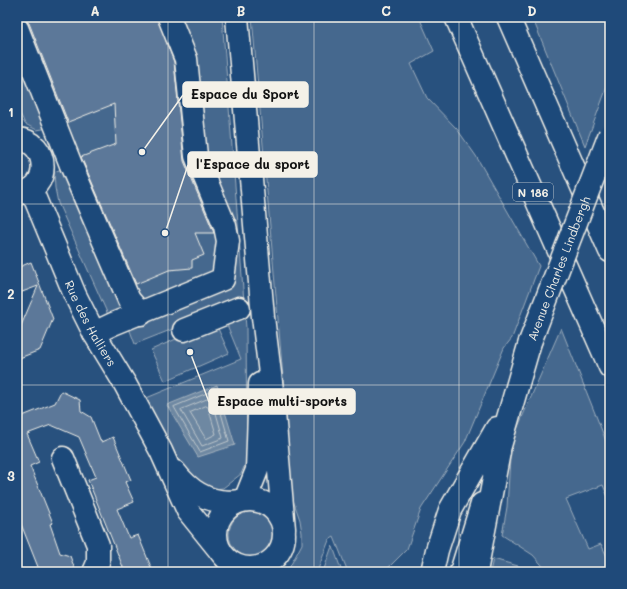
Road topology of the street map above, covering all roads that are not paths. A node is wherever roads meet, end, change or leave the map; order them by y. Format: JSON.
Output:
{"nodes":[{"id":1,"x":169,"y":17,"type":"edge"},
{"id":2,"x":237,"y":17,"type":"edge"},
{"id":3,"x":456,"y":17,"type":"edge"},
{"id":4,"x":508,"y":17,"type":"edge"},
{"id":5,"x":17,"y":28,"type":"edge"},
{"id":6,"x":610,"y":134,"type":"edge"},
{"id":7,"x":17,"y":139,"type":"edge"},
{"id":8,"x":24,"y":191,"type":"edge"},
{"id":9,"x":610,"y":252,"type":"edge"},
{"id":10,"x":239,"y":308,"type":"dead end"},
{"id":11,"x":141,"y":314,"type":"junction"},
{"id":12,"x":263,"y":317,"type":"junction"},
{"id":13,"x":184,"y":330,"type":"dead end"},
{"id":14,"x":94,"y":333,"type":"junction"},
{"id":15,"x":610,"y":367,"type":"edge"},
{"id":16,"x":510,"y":404,"type":"junction"},
{"id":17,"x":161,"y":451,"type":"junction"},
{"id":18,"x":499,"y":452,"type":"junction"},
{"id":19,"x":63,"y":458,"type":"dead end"},
{"id":20,"x":242,"y":500,"type":"junction"},
{"id":21,"x":284,"y":529,"type":"junction"},
{"id":22,"x":227,"y":560,"type":"edge"},
{"id":23,"x":276,"y":562,"type":"edge"},
{"id":24,"x":97,"y":571,"type":"edge"},
{"id":25,"x":432,"y":572,"type":"edge"},
{"id":26,"x":461,"y":572,"type":"edge"},
{"id":27,"x":476,"y":572,"type":"edge"}],
"edges":[{"from":1,"to":11,"type":"main road"},
{"from":2,"to":12,"type":"main road"},
{"from":3,"to":15,"type":"main road","number":"N 186"},
{"from":4,"to":9,"type":"main road"},
{"from":5,"to":11,"type":"main road"},
{"from":6,"to":16,"type":"main road","name":"Avenue Charles Lindbergh","bridge":true},
{"from":7,"to":8,"type":"main road"},
{"from":8,"to":14,"type":"main road","name":"Rue des Halliers"},
{"from":10,"to":13,"type":"main road"},
{"from":11,"to":14,"type":"main road"},
{"from":12,"to":20,"type":"main road"},
{"from":12,"to":21,"type":"main road"},
{"from":14,"to":17,"type":"main road","name":"Rue des Halliers"},
{"from":16,"to":18,"type":"main road","name":"Avenue Charles Lindbergh"},
{"from":16,"to":25,"type":"main road","name":"Avenue Charles Lindbergh"},
{"from":17,"to":20,"type":"main road","name":"Rue des Halliers"},
{"from":17,"to":22,"type":"main road","name":"Rue des Halliers"},
{"from":18,"to":26,"type":"main road","name":"Avenue Charles Lindbergh"},
{"from":18,"to":27,"type":"main road"},
{"from":19,"to":24,"type":"main road"},
{"from":20,"to":21,"type":"main road"},
{"from":20,"to":22,"type":"main road"},
{"from":21,"to":23,"type":"main road"},
{"from":22,"to":23,"type":"main road"}]}
